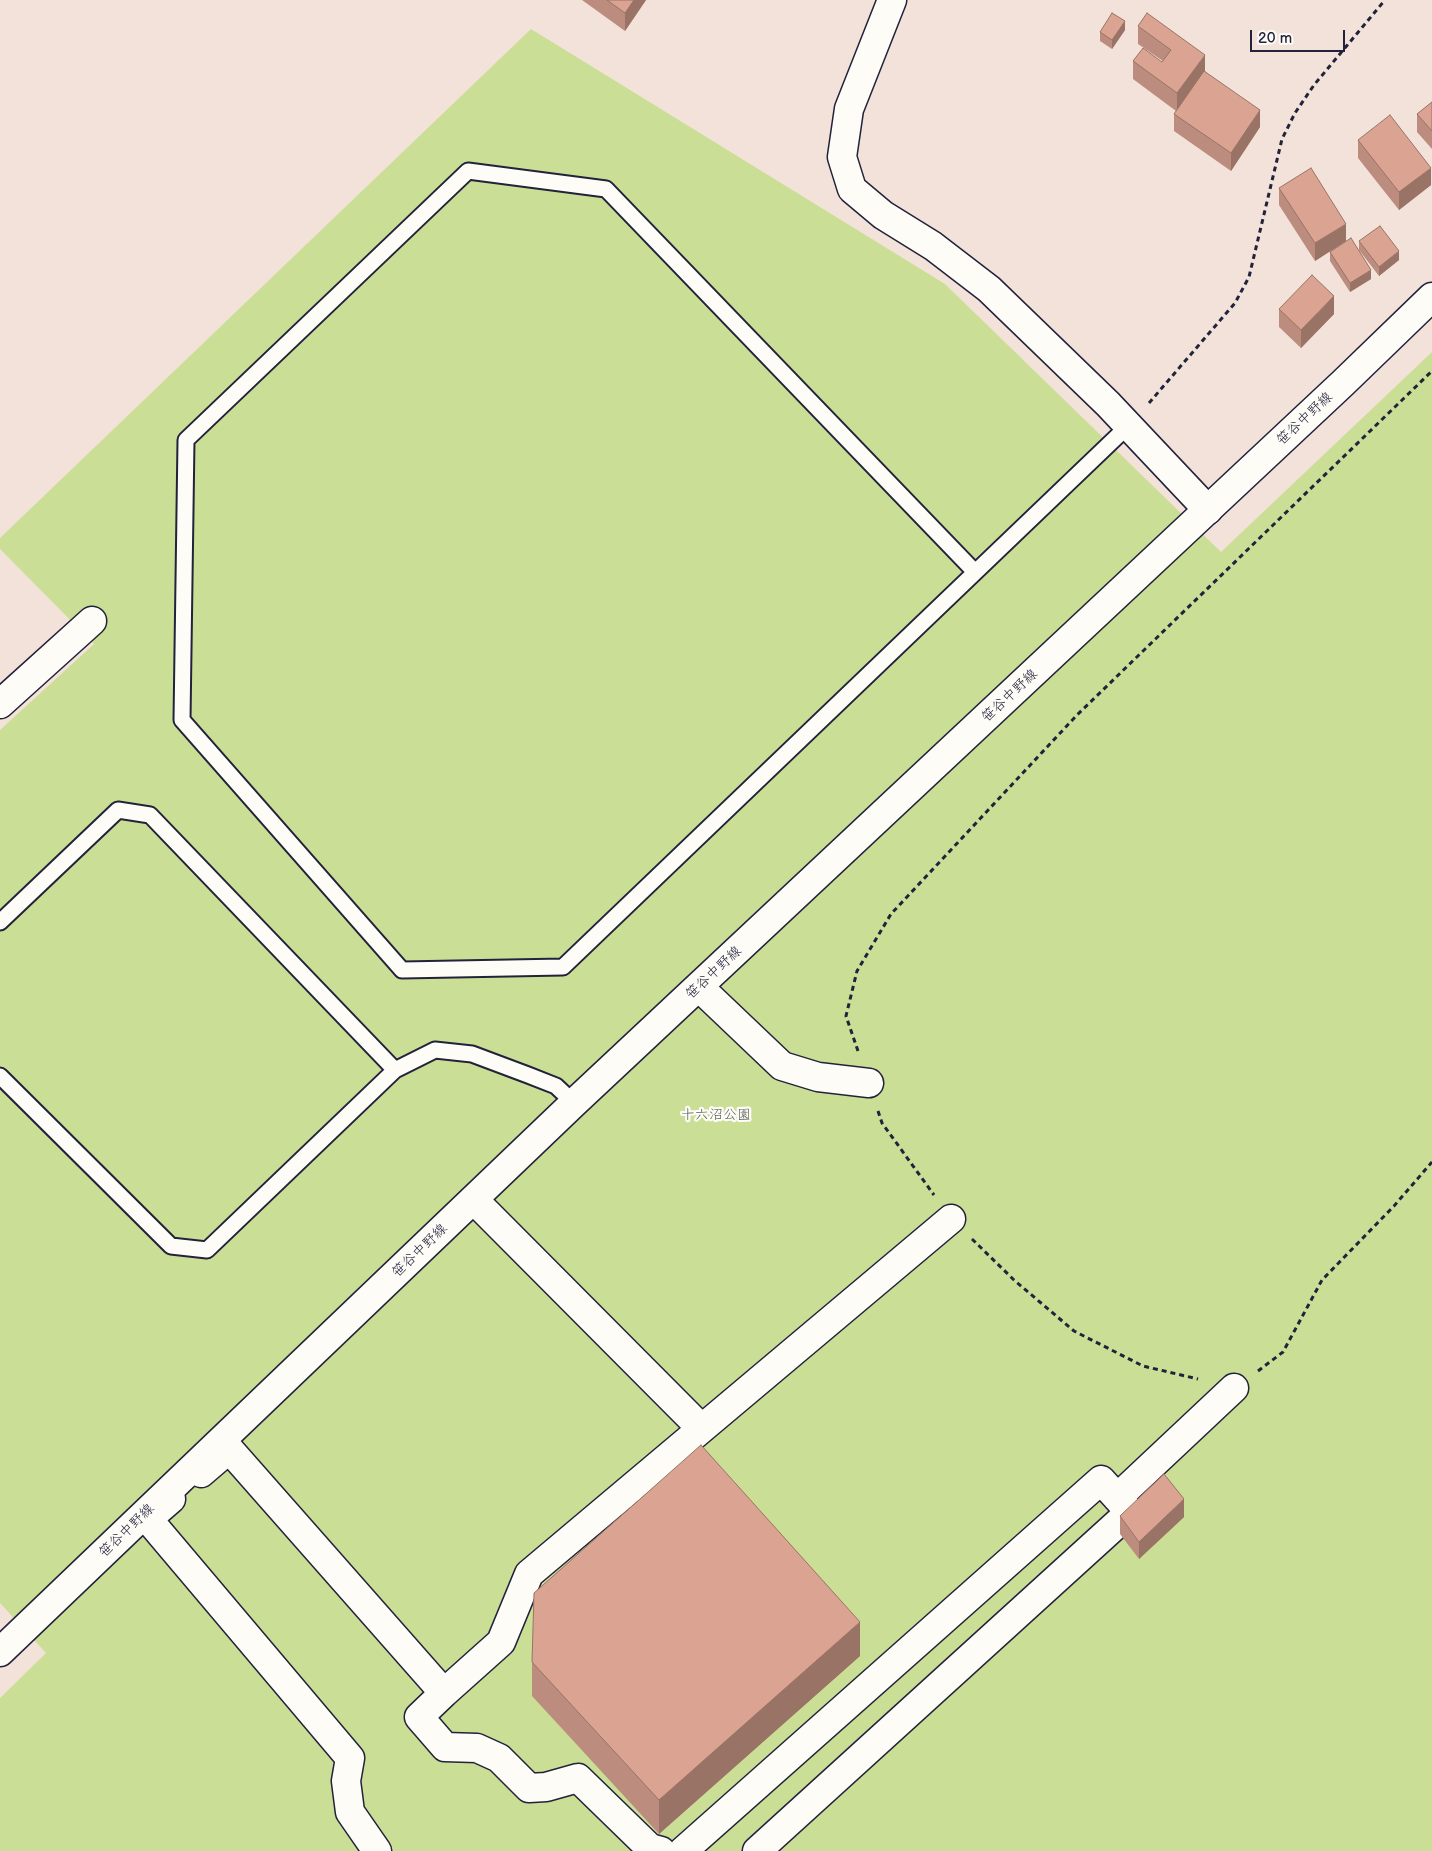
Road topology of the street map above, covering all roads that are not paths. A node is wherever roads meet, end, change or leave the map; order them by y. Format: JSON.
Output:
{"nodes":[{"id":1,"x":892,"y":0,"type":"edge"},
{"id":2,"x":1432,"y":297,"type":"edge"},
{"id":3,"x":1128,"y":426,"type":"junction"},
{"id":4,"x":1208,"y":510,"type":"junction"},
{"id":5,"x":976,"y":572,"type":"junction"},
{"id":6,"x":92,"y":621,"type":"dead end"},
{"id":7,"x":0,"y":704,"type":"edge"},
{"id":8,"x":0,"y":922,"type":"edge"},
{"id":9,"x":699,"y":987,"type":"junction"},
{"id":10,"x":395,"y":1070,"type":"junction"},
{"id":11,"x":0,"y":1076,"type":"edge"},
{"id":12,"x":869,"y":1083,"type":"road end"},
{"id":13,"x":574,"y":1102,"type":"junction"},
{"id":14,"x":474,"y":1200,"type":"junction"},
{"id":15,"x":952,"y":1219,"type":"road end"},
{"id":16,"x":1234,"y":1388,"type":"road end"},
{"id":17,"x":701,"y":1428,"type":"junction"},
{"id":18,"x":1117,"y":1498,"type":"junction"},
{"id":19,"x":3,"y":1642,"type":"edge"},
{"id":20,"x":444,"y":1693,"type":"junction"},
{"id":21,"x":378,"y":1851,"type":"edge"},
{"id":22,"x":661,"y":1851,"type":"edge"},
{"id":23,"x":683,"y":1851,"type":"edge"},
{"id":24,"x":757,"y":1851,"type":"edge"}],
"edges":[{"from":1,"to":3,"type":"street"},
{"from":2,"to":4,"type":"street","name":"笹谷中野線"},
{"from":3,"to":4,"type":"street"},
{"from":3,"to":5,"type":"lane"},
{"from":4,"to":9,"type":"street","name":"笹谷中野線"},
{"from":5,"to":5,"type":"lane"},
{"from":6,"to":7,"type":"street"},
{"from":8,"to":10,"type":"lane"},
{"from":9,"to":12,"type":"street"},
{"from":9,"to":13,"type":"street","name":"笹谷中野線"},
{"from":10,"to":11,"type":"lane"},
{"from":10,"to":13,"type":"lane"},
{"from":13,"to":14,"type":"street","name":"笹谷中野線"},
{"from":14,"to":17,"type":"street"},
{"from":14,"to":19,"type":"street","name":"笹谷中野線"},
{"from":15,"to":17,"type":"street"},
{"from":16,"to":18,"type":"street"},
{"from":17,"to":20,"type":"street"},
{"from":18,"to":23,"type":"street"},
{"from":18,"to":24,"type":"street"},
{"from":20,"to":21,"type":"street"},
{"from":20,"to":22,"type":"street"}]}
